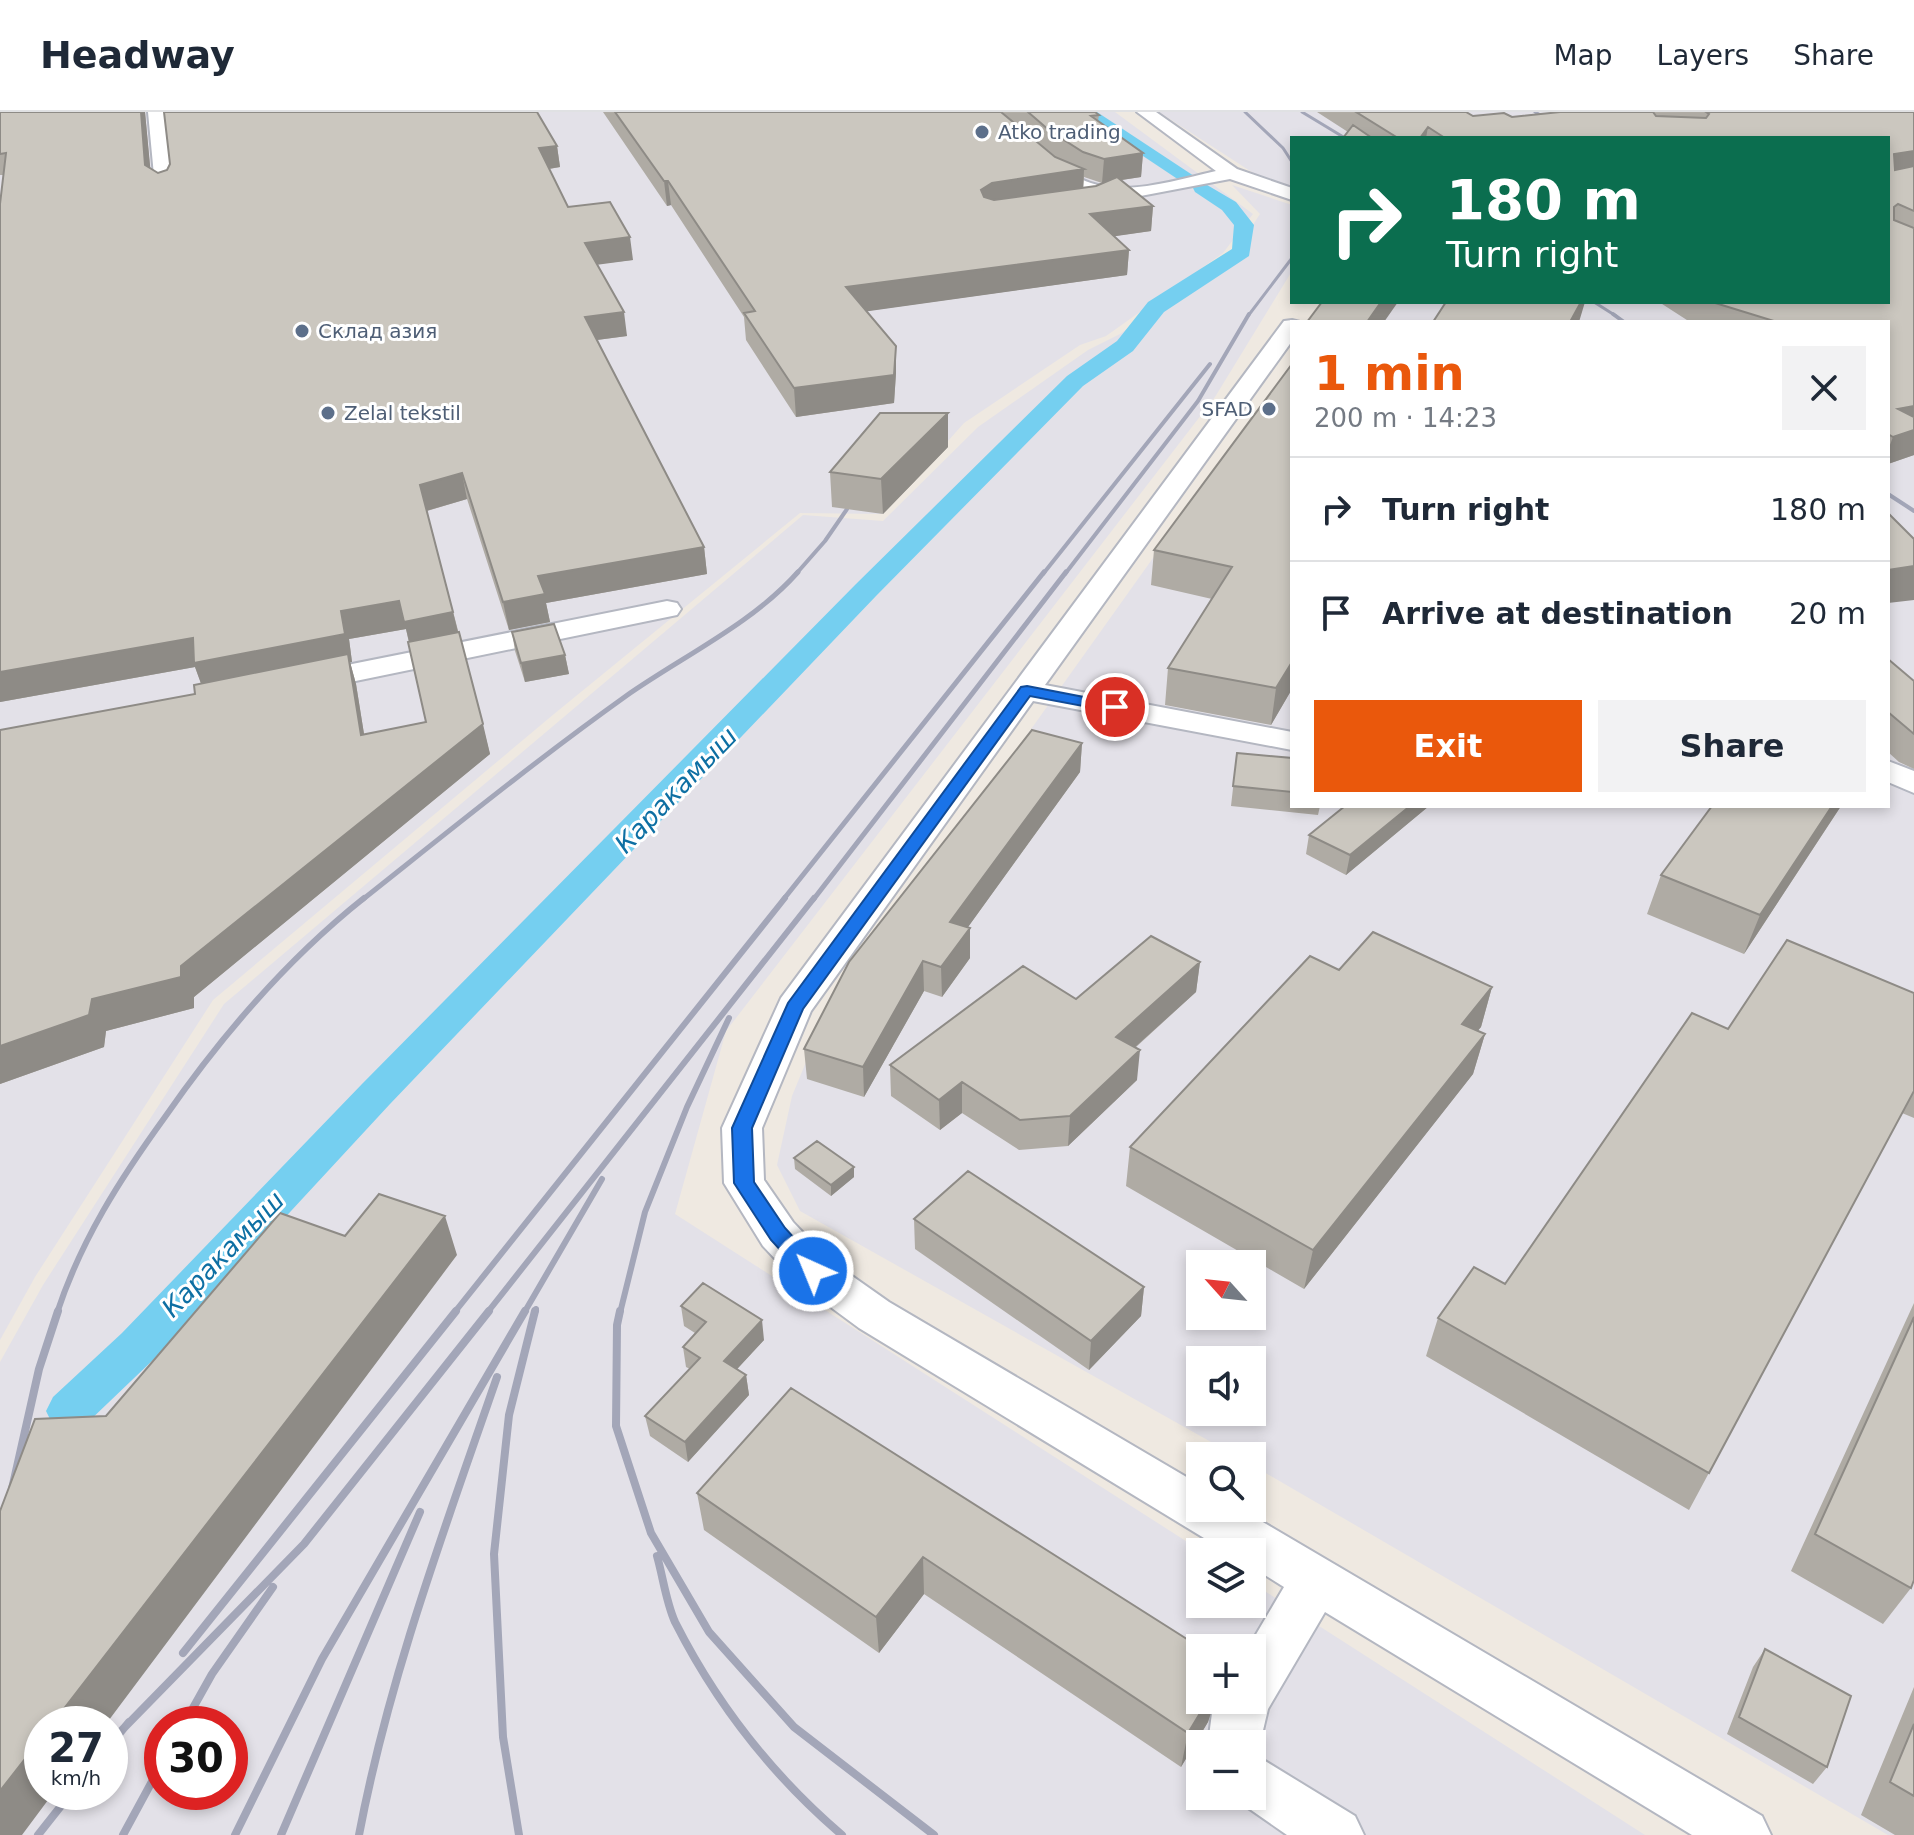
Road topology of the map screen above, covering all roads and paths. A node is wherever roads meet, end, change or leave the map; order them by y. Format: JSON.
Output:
{"nodes":[{"id":1,"x":156,"y":112,"type":"edge"},
{"id":2,"x":987,"y":112,"type":"edge"},
{"id":3,"x":1145,"y":112,"type":"edge"},
{"id":4,"x":1231,"y":173,"type":"junction"},
{"id":5,"x":164,"y":186,"type":"edge"},
{"id":6,"x":1115,"y":193,"type":"junction"},
{"id":7,"x":1290,"y":193,"type":"edge"},
{"id":8,"x":1080,"y":204,"type":"edge"},
{"id":9,"x":1290,"y":332,"type":"edge"},
{"id":10,"x":667,"y":609,"type":"dead end"},
{"id":11,"x":279,"y":688,"type":"edge"},
{"id":12,"x":1027,"y":691,"type":"junction"},
{"id":13,"x":1290,"y":741,"type":"edge"},
{"id":14,"x":1890,"y":771,"type":"edge"},
{"id":15,"x":1914,"y":783,"type":"edge"},
{"id":16,"x":1317,"y":1578,"type":"junction"},
{"id":17,"x":1266,"y":1666,"type":"edge"},
{"id":18,"x":1266,"y":1790,"type":"edge"},
{"id":19,"x":1336,"y":1835,"type":"edge"},
{"id":20,"x":1743,"y":1835,"type":"edge"}],
"edges":[{"from":1,"to":5,"type":"street"},
{"from":2,"to":6,"type":"street"},
{"from":3,"to":4,"type":"street"},
{"from":4,"to":6,"type":"street"},
{"from":4,"to":7,"type":"street"},
{"from":6,"to":8,"type":"street"},
{"from":9,"to":12,"type":"street"},
{"from":10,"to":11,"type":"street"},
{"from":12,"to":13,"type":"street"},
{"from":12,"to":16,"type":"street"},
{"from":14,"to":15,"type":"street"},
{"from":16,"to":17,"type":"street"},
{"from":16,"to":20,"type":"street"},
{"from":18,"to":19,"type":"street"}]}
